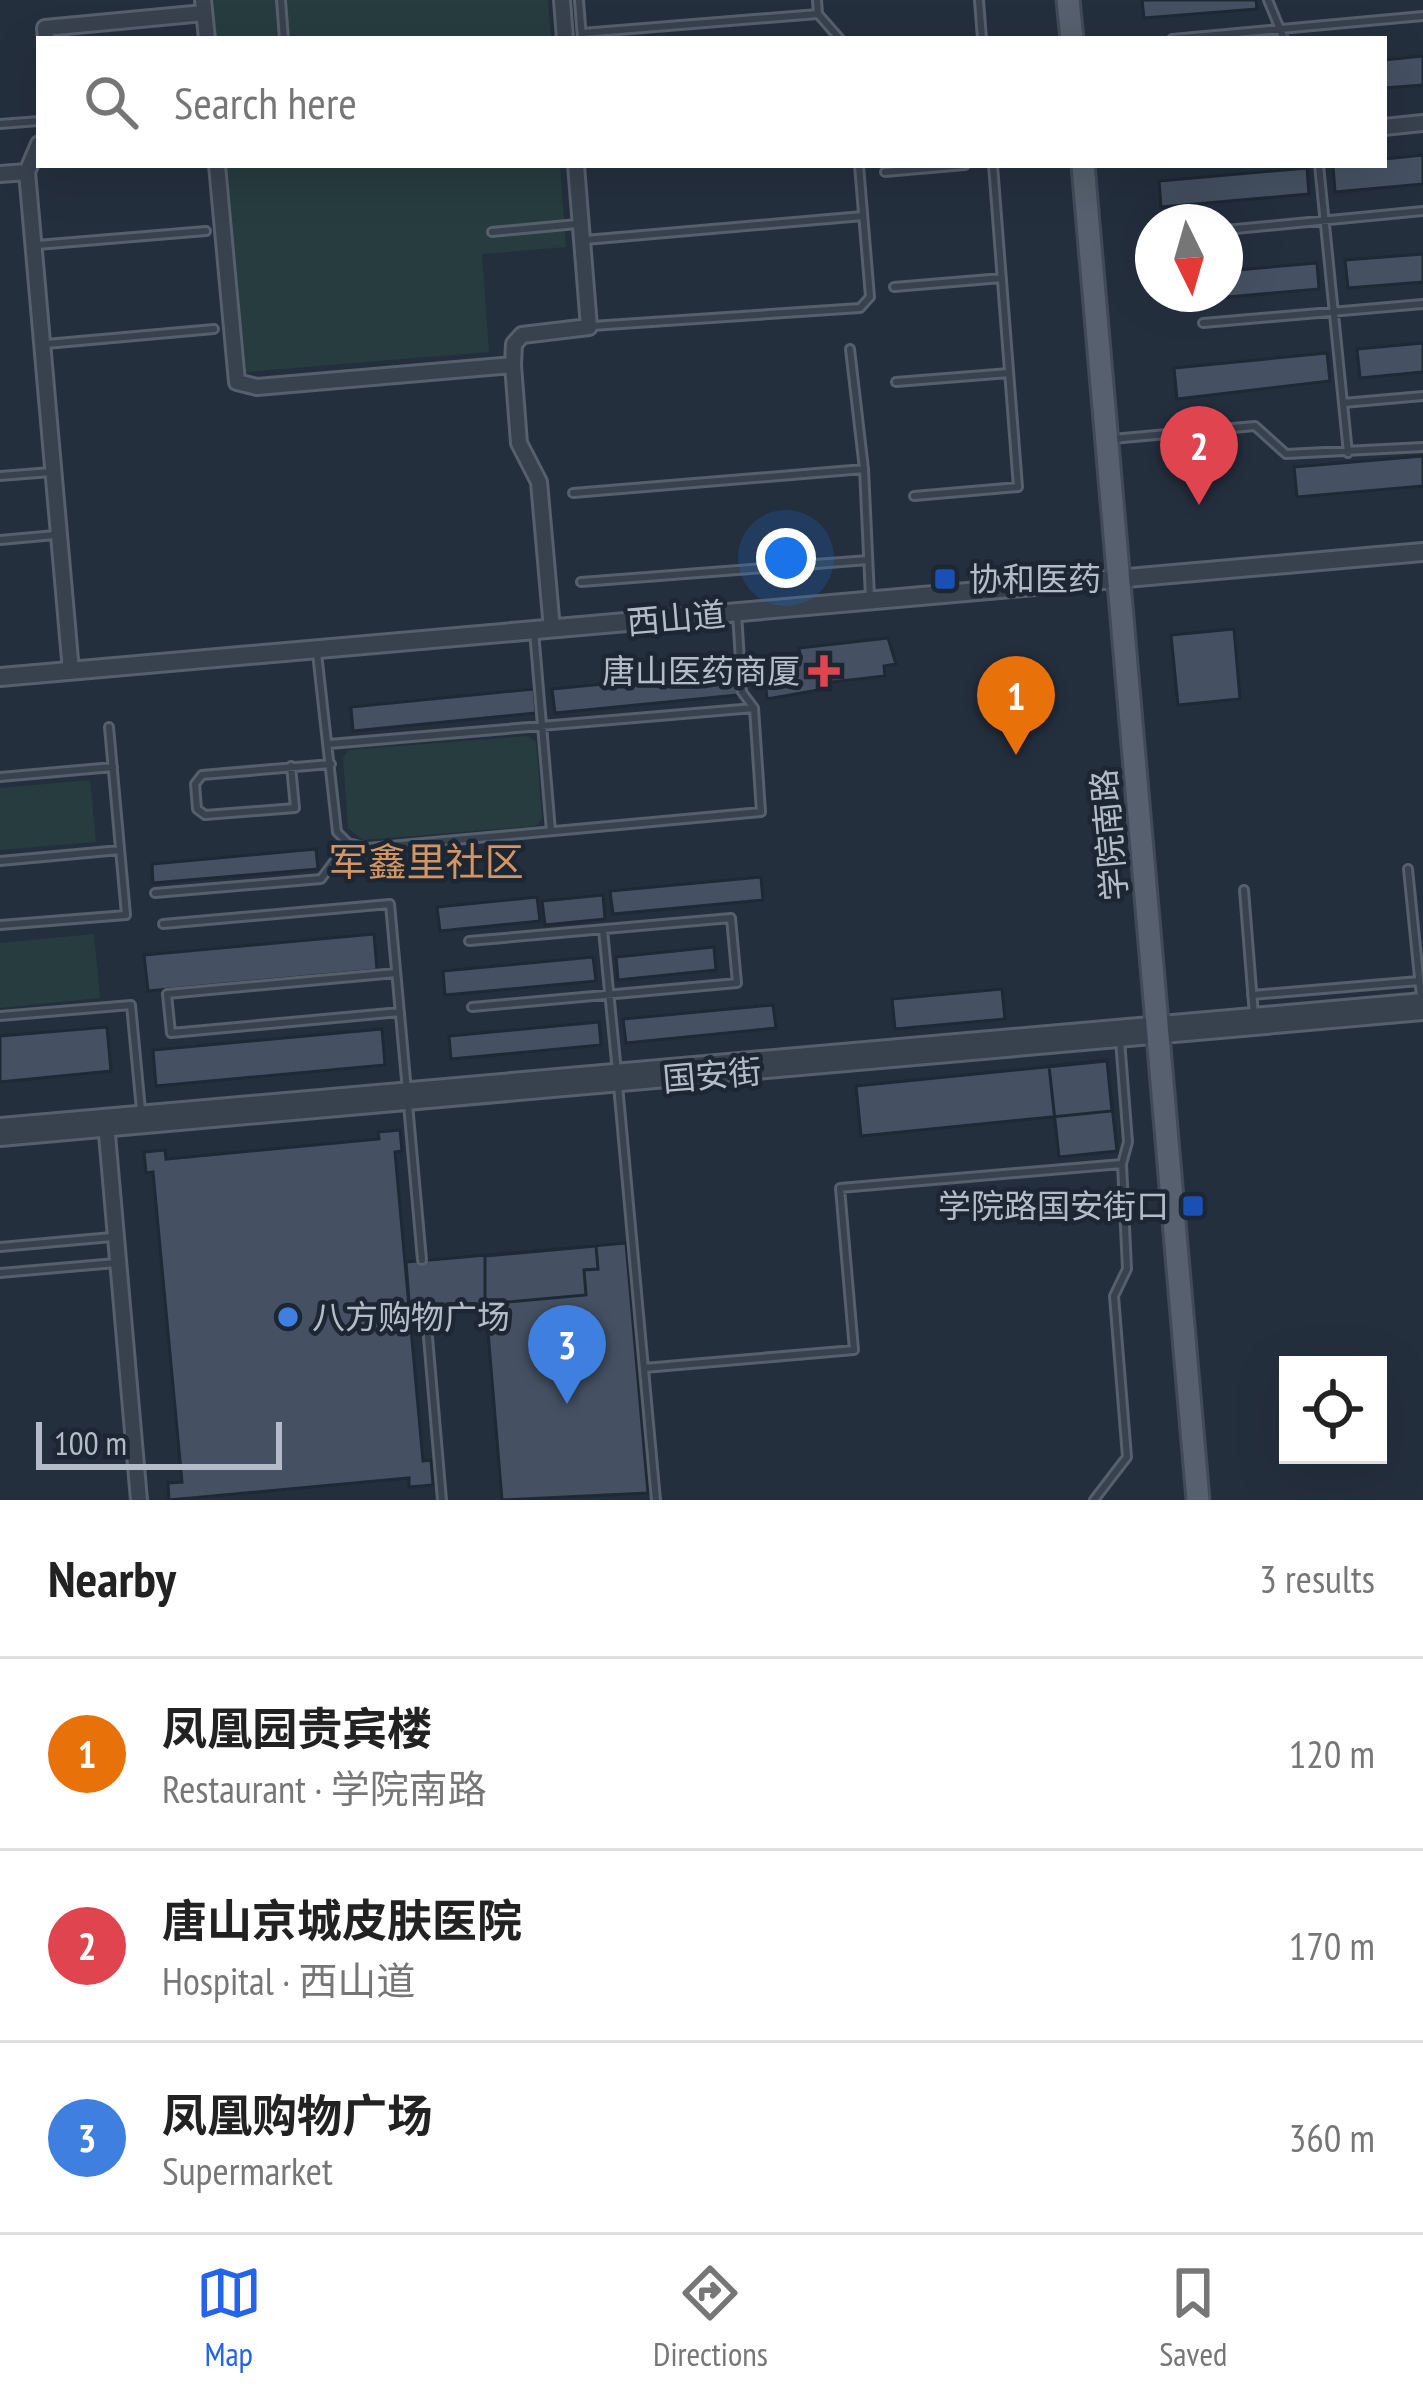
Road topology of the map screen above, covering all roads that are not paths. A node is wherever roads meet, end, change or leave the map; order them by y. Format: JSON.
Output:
{"nodes":[{"id":1,"x":280,"y":0,"type":"edge"},
{"id":2,"x":562,"y":0,"type":"edge"},
{"id":3,"x":579,"y":0,"type":"edge"},
{"id":4,"x":817,"y":0,"type":"edge"},
{"id":5,"x":979,"y":0,"type":"edge"},
{"id":6,"x":1068,"y":0,"type":"edge"},
{"id":7,"x":1268,"y":0,"type":"edge"},
{"id":8,"x":204,"y":6,"type":"edge"},
{"id":9,"x":818,"y":14,"type":"junction"},
{"id":10,"x":1423,"y":16,"type":"edge"},
{"id":11,"x":1283,"y":29,"type":"junction"},
{"id":12,"x":46,"y":36,"type":"edge"},
{"id":13,"x":207,"y":36,"type":"edge"},
{"id":14,"x":284,"y":36,"type":"edge"},
{"id":15,"x":565,"y":36,"type":"edge"},
{"id":16,"x":582,"y":36,"type":"edge"},
{"id":17,"x":837,"y":36,"type":"edge"},
{"id":18,"x":982,"y":36,"type":"edge"},
{"id":19,"x":1072,"y":36,"type":"edge"},
{"id":20,"x":1205,"y":36,"type":"edge"},
{"id":21,"x":1284,"y":36,"type":"edge"},
{"id":22,"x":36,"y":121,"type":"edge"},
{"id":23,"x":1423,"y":123,"type":"edge"},
{"id":24,"x":0,"y":124,"type":"edge"},
{"id":25,"x":1387,"y":127,"type":"edge"},
{"id":26,"x":36,"y":147,"type":"edge"},
{"id":27,"x":217,"y":168,"type":"edge"},
{"id":28,"x":576,"y":168,"type":"edge"},
{"id":29,"x":859,"y":168,"type":"edge"},
{"id":30,"x":931,"y":168,"type":"edge"},
{"id":31,"x":993,"y":168,"type":"edge"},
{"id":32,"x":1083,"y":168,"type":"edge"},
{"id":33,"x":1319,"y":168,"type":"edge"},
{"id":34,"x":27,"y":172,"type":"junction"},
{"id":35,"x":885,"y":172,"type":"dead end"},
{"id":36,"x":0,"y":174,"type":"edge"},
{"id":37,"x":1423,"y":211,"type":"edge"},
{"id":38,"x":863,"y":216,"type":"junction"},
{"id":39,"x":1324,"y":220,"type":"junction"},
{"id":40,"x":1243,"y":228,"type":"edge"},
{"id":41,"x":206,"y":231,"type":"dead end"},
{"id":42,"x":492,"y":232,"type":"dead end"},
{"id":43,"x":581,"y":232,"type":"junction"},
{"id":44,"x":33,"y":245,"type":"junction"},
{"id":45,"x":1002,"y":278,"type":"junction"},
{"id":46,"x":894,"y":287,"type":"dead end"},
{"id":47,"x":1423,"y":304,"type":"edge"},
{"id":48,"x":1334,"y":312,"type":"junction"},
{"id":49,"x":1203,"y":323,"type":"dead end"},
{"id":50,"x":589,"y":327,"type":"junction"},
{"id":51,"x":214,"y":329,"type":"dead end"},
{"id":52,"x":42,"y":344,"type":"junction"},
{"id":53,"x":850,"y":349,"type":"dead end"},
{"id":54,"x":513,"y":365,"type":"junction"},
{"id":55,"x":1009,"y":374,"type":"junction"},
{"id":56,"x":896,"y":382,"type":"dead end"},
{"id":57,"x":1423,"y":396,"type":"edge"},
{"id":58,"x":1343,"y":403,"type":"junction"},
{"id":59,"x":1109,"y":439,"type":"junction"},
{"id":60,"x":1423,"y":447,"type":"edge"},
{"id":61,"x":1348,"y":453,"type":"junction"},
{"id":62,"x":864,"y":469,"type":"junction"},
{"id":63,"x":55,"y":472,"type":"junction"},
{"id":64,"x":0,"y":476,"type":"edge"},
{"id":65,"x":573,"y":493,"type":"dead end"},
{"id":66,"x":914,"y":496,"type":"dead end"},
{"id":67,"x":59,"y":535,"type":"junction"},
{"id":68,"x":0,"y":540,"type":"edge"},
{"id":69,"x":1423,"y":552,"type":"edge"},
{"id":70,"x":868,"y":560,"type":"junction"},
{"id":71,"x":1121,"y":579,"type":"junction"},
{"id":72,"x":581,"y":582,"type":"dead end"},
{"id":73,"x":870,"y":601,"type":"junction"},
{"id":74,"x":737,"y":613,"type":"junction"},
{"id":75,"x":543,"y":630,"type":"junction"},
{"id":76,"x":317,"y":650,"type":"junction"},
{"id":77,"x":71,"y":671,"type":"junction"},
{"id":78,"x":0,"y":677,"type":"edge"},
{"id":79,"x":754,"y":708,"type":"junction"},
{"id":80,"x":542,"y":726,"type":"junction"},
{"id":81,"x":109,"y":727,"type":"dead end"},
{"id":82,"x":329,"y":744,"type":"junction"},
{"id":83,"x":331,"y":764,"type":"junction"},
{"id":84,"x":291,"y":766,"type":"junction"},
{"id":85,"x":113,"y":767,"type":"junction"},
{"id":86,"x":0,"y":777,"type":"edge"},
{"id":87,"x":550,"y":831,"type":"junction"},
{"id":88,"x":348,"y":843,"type":"junction"},
{"id":89,"x":120,"y":850,"type":"junction"},
{"id":90,"x":0,"y":861,"type":"edge"},
{"id":91,"x":1408,"y":869,"type":"dead end"},
{"id":92,"x":1244,"y":890,"type":"dead end"},
{"id":93,"x":155,"y":893,"type":"dead end"},
{"id":94,"x":163,"y":924,"type":"dead end"},
{"id":95,"x":0,"y":926,"type":"edge"},
{"id":96,"x":603,"y":929,"type":"junction"},
{"id":97,"x":469,"y":941,"type":"dead end"},
{"id":98,"x":396,"y":973,"type":"junction"},
{"id":99,"x":1419,"y":981,"type":"junction"},
{"id":100,"x":609,"y":994,"type":"junction"},
{"id":101,"x":1252,"y":995,"type":"junction"},
{"id":102,"x":1422,"y":1005,"type":"edge"},
{"id":103,"x":472,"y":1007,"type":"dead end"},
{"id":104,"x":400,"y":1012,"type":"junction"},
{"id":105,"x":1254,"y":1015,"type":"junction"},
{"id":106,"x":0,"y":1016,"type":"edge"},
{"id":107,"x":1157,"y":1029,"type":"junction"},
{"id":108,"x":1120,"y":1038,"type":"junction"},
{"id":109,"x":617,"y":1077,"type":"junction"},
{"id":110,"x":407,"y":1095,"type":"junction"},
{"id":111,"x":142,"y":1119,"type":"junction"},
{"id":112,"x":106,"y":1122,"type":"junction"},
{"id":113,"x":0,"y":1126,"type":"edge"},
{"id":114,"x":0,"y":1138,"type":"edge"},
{"id":115,"x":1122,"y":1165,"type":"junction"},
{"id":116,"x":116,"y":1237,"type":"junction"},
{"id":117,"x":0,"y":1247,"type":"edge"},
{"id":118,"x":422,"y":1260,"type":"dead end"},
{"id":119,"x":118,"y":1263,"type":"junction"},
{"id":120,"x":0,"y":1273,"type":"edge"},
{"id":121,"x":426,"y":1314,"type":"dead end"},
{"id":122,"x":644,"y":1368,"type":"junction"},
{"id":123,"x":139,"y":1500,"type":"edge"},
{"id":124,"x":442,"y":1500,"type":"edge"},
{"id":125,"x":656,"y":1500,"type":"edge"},
{"id":126,"x":1094,"y":1500,"type":"edge"},
{"id":127,"x":1198,"y":1500,"type":"edge"}],
"edges":[{"from":1,"to":14,"type":"lane"},
{"from":2,"to":15,"type":"street"},
{"from":3,"to":16,"type":"lane"},
{"from":4,"to":9,"type":"lane"},
{"from":5,"to":18,"type":"lane"},
{"from":6,"to":19,"type":"main road"},
{"from":7,"to":11,"type":"lane"},
{"from":8,"to":12,"type":"street"},
{"from":8,"to":13,"type":"street"},
{"from":9,"to":16,"type":"lane"},
{"from":9,"to":17,"type":"lane"},
{"from":10,"to":11,"type":"lane"},
{"from":11,"to":20,"type":"lane"},
{"from":11,"to":21,"type":"lane"},
{"from":22,"to":24,"type":"lane"},
{"from":23,"to":25,"type":"street"},
{"from":26,"to":34,"type":"street"},
{"from":27,"to":54,"type":"street"},
{"from":28,"to":43,"type":"street"},
{"from":29,"to":38,"type":"lane"},
{"from":30,"to":35,"type":"lane"},
{"from":31,"to":45,"type":"lane"},
{"from":32,"to":59,"type":"main road","name":"学院南路"},
{"from":33,"to":39,"type":"lane"},
{"from":34,"to":36,"type":"street"},
{"from":34,"to":44,"type":"street"},
{"from":37,"to":39,"type":"lane"},
{"from":38,"to":43,"type":"lane"},
{"from":38,"to":50,"type":"lane"},
{"from":39,"to":40,"type":"lane"},
{"from":39,"to":48,"type":"lane"},
{"from":41,"to":44,"type":"lane"},
{"from":42,"to":43,"type":"lane"},
{"from":43,"to":50,"type":"street"},
{"from":44,"to":52,"type":"street"},
{"from":45,"to":46,"type":"lane"},
{"from":45,"to":55,"type":"lane"},
{"from":47,"to":48,"type":"lane"},
{"from":48,"to":49,"type":"lane"},
{"from":48,"to":58,"type":"lane"},
{"from":50,"to":54,"type":"street"},
{"from":51,"to":52,"type":"lane"},
{"from":52,"to":63,"type":"street"},
{"from":53,"to":62,"type":"lane"},
{"from":54,"to":75,"type":"street"},
{"from":55,"to":56,"type":"lane"},
{"from":55,"to":66,"type":"lane"},
{"from":57,"to":58,"type":"lane"},
{"from":58,"to":61,"type":"lane"},
{"from":59,"to":61,"type":"lane"},
{"from":59,"to":71,"type":"main road","name":"学院南路"},
{"from":60,"to":61,"type":"lane"},
{"from":62,"to":65,"type":"lane"},
{"from":62,"to":70,"type":"lane"},
{"from":63,"to":64,"type":"lane"},
{"from":63,"to":67,"type":"street"},
{"from":67,"to":68,"type":"lane"},
{"from":67,"to":77,"type":"street"},
{"from":69,"to":71,"type":"street","name":"西山道"},
{"from":70,"to":72,"type":"lane"},
{"from":70,"to":73,"type":"lane"},
{"from":71,"to":73,"type":"street","name":"西山道"},
{"from":71,"to":107,"type":"main road","name":"学院南路"},
{"from":73,"to":74,"type":"street","name":"西山道"},
{"from":74,"to":75,"type":"street","name":"西山道"},
{"from":74,"to":79,"type":"lane"},
{"from":75,"to":76,"type":"street","name":"西山道"},
{"from":75,"to":80,"type":"lane"},
{"from":76,"to":77,"type":"street","name":"西山道"},
{"from":76,"to":82,"type":"lane"},
{"from":77,"to":78,"type":"street","name":"西山道"},
{"from":79,"to":80,"type":"lane"},
{"from":79,"to":87,"type":"lane"},
{"from":80,"to":82,"type":"lane"},
{"from":80,"to":87,"type":"lane"},
{"from":81,"to":85,"type":"lane"},
{"from":82,"to":83,"type":"lane"},
{"from":83,"to":84,"type":"lane"},
{"from":83,"to":88,"type":"lane"},
{"from":84,"to":84,"type":"lane"},
{"from":85,"to":86,"type":"lane"},
{"from":85,"to":89,"type":"lane"},
{"from":87,"to":88,"type":"lane"},
{"from":88,"to":93,"type":"lane"},
{"from":89,"to":90,"type":"lane"},
{"from":89,"to":95,"type":"lane"},
{"from":91,"to":99,"type":"lane"},
{"from":92,"to":101,"type":"lane"},
{"from":94,"to":98,"type":"lane"},
{"from":96,"to":97,"type":"lane"},
{"from":96,"to":100,"type":"lane"},
{"from":96,"to":100,"type":"lane"},
{"from":98,"to":104,"type":"lane"},
{"from":98,"to":104,"type":"lane"},
{"from":99,"to":101,"type":"lane"},
{"from":99,"to":102,"type":"lane"},
{"from":100,"to":103,"type":"lane"},
{"from":100,"to":109,"type":"lane"},
{"from":101,"to":105,"type":"lane"},
{"from":102,"to":105,"type":"street","name":"国安街"},
{"from":102,"to":107,"type":"street","name":"国安街"},
{"from":104,"to":110,"type":"lane"},
{"from":105,"to":107,"type":"street","name":"国安街"},
{"from":106,"to":111,"type":"lane"},
{"from":107,"to":108,"type":"street","name":"国安街"},
{"from":107,"to":109,"type":"street","name":"国安街"},
{"from":107,"to":127,"type":"main road","name":"学院南路"},
{"from":108,"to":109,"type":"street","name":"国安街"},
{"from":108,"to":115,"type":"lane"},
{"from":109,"to":110,"type":"street","name":"国安街"},
{"from":109,"to":122,"type":"lane"},
{"from":110,"to":111,"type":"street","name":"国安街"},
{"from":110,"to":118,"type":"lane"},
{"from":111,"to":112,"type":"street","name":"国安街"},
{"from":112,"to":113,"type":"street","name":"国安街"},
{"from":112,"to":114,"type":"street","name":"国安街"},
{"from":112,"to":116,"type":"street"},
{"from":115,"to":122,"type":"lane"},
{"from":115,"to":126,"type":"lane"},
{"from":116,"to":117,"type":"lane"},
{"from":116,"to":119,"type":"street"},
{"from":119,"to":120,"type":"lane"},
{"from":119,"to":123,"type":"street"},
{"from":121,"to":124,"type":"lane"},
{"from":122,"to":125,"type":"lane"}]}
